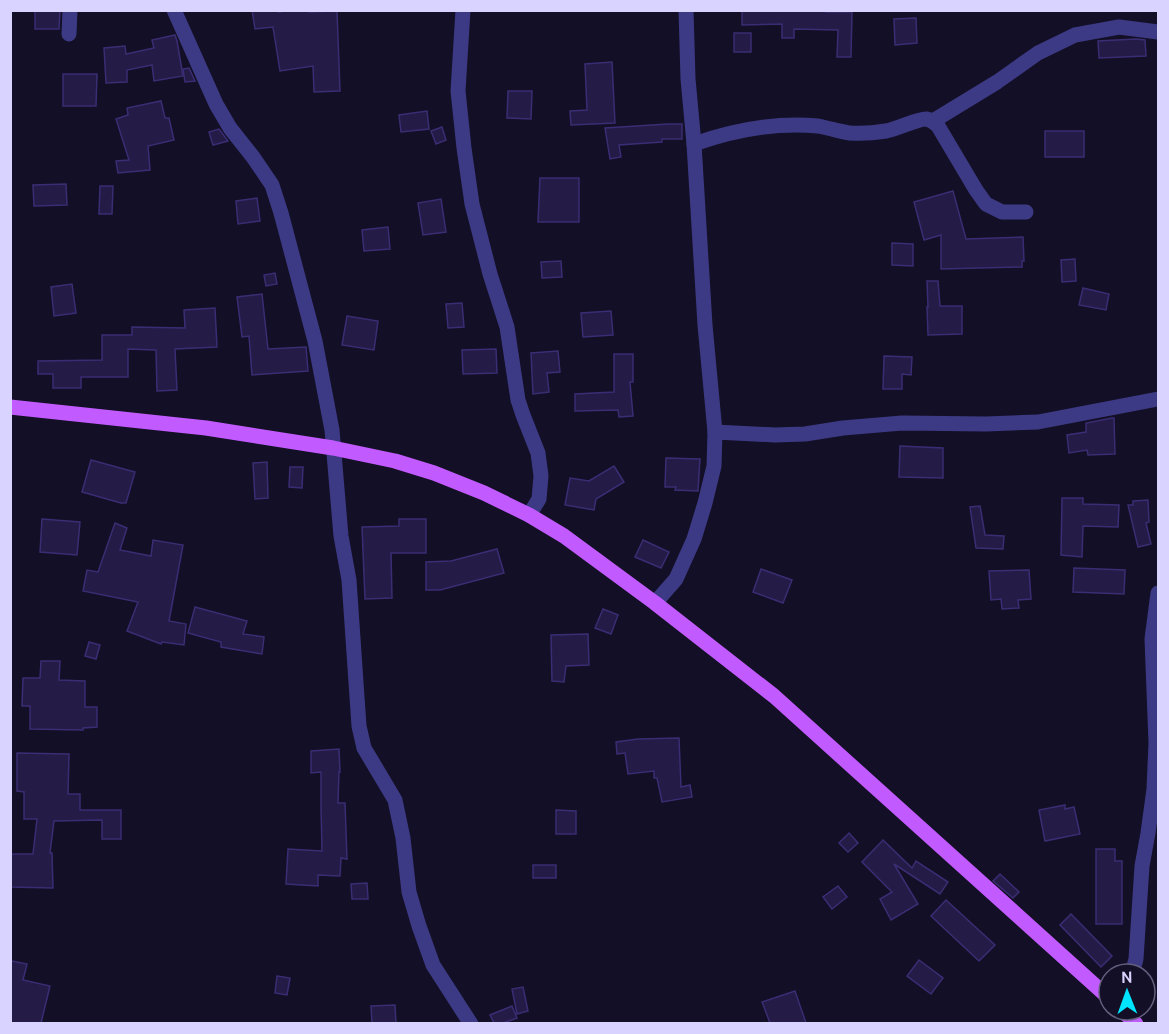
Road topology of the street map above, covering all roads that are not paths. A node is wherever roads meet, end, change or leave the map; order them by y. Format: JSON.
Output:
{"nodes":[{"id":1,"x":70,"y":10,"type":"edge"},
{"id":2,"x":174,"y":10,"type":"edge"},
{"id":3,"x":463,"y":10,"type":"edge"},
{"id":4,"x":686,"y":10,"type":"edge"},
{"id":5,"x":1158,"y":32,"type":"edge"},
{"id":6,"x":69,"y":34,"type":"dead end"},
{"id":7,"x":933,"y":121,"type":"junction"},
{"id":8,"x":694,"y":144,"type":"junction"},
{"id":9,"x":1026,"y":212,"type":"dead end"},
{"id":10,"x":1158,"y":399,"type":"edge"},
{"id":11,"x":10,"y":407,"type":"edge"},
{"id":12,"x":715,"y":432,"type":"junction"},
{"id":13,"x":333,"y":448,"type":"junction"},
{"id":14,"x":529,"y":515,"type":"junction"},
{"id":15,"x":1158,"y":593,"type":"edge"},
{"id":16,"x":655,"y":603,"type":"junction"},
{"id":17,"x":1157,"y":686,"type":"edge"},
{"id":18,"x":1135,"y":962,"type":"edge"},
{"id":19,"x":1097,"y":987,"type":"edge"},
{"id":20,"x":471,"y":1023,"type":"edge"}],
"edges":[{"from":1,"to":6,"type":"street"},
{"from":2,"to":13,"type":"street"},
{"from":3,"to":14,"type":"street"},
{"from":4,"to":8,"type":"street"},
{"from":5,"to":7,"type":"street"},
{"from":7,"to":8,"type":"street"},
{"from":7,"to":9,"type":"street"},
{"from":8,"to":12,"type":"street"},
{"from":10,"to":12,"type":"street"},
{"from":11,"to":13,"type":"main road"},
{"from":12,"to":16,"type":"street"},
{"from":13,"to":14,"type":"main road"},
{"from":13,"to":20,"type":"street"},
{"from":14,"to":16,"type":"main road"},
{"from":15,"to":17,"type":"street"},
{"from":16,"to":19,"type":"main road"},
{"from":17,"to":18,"type":"street"}]}
